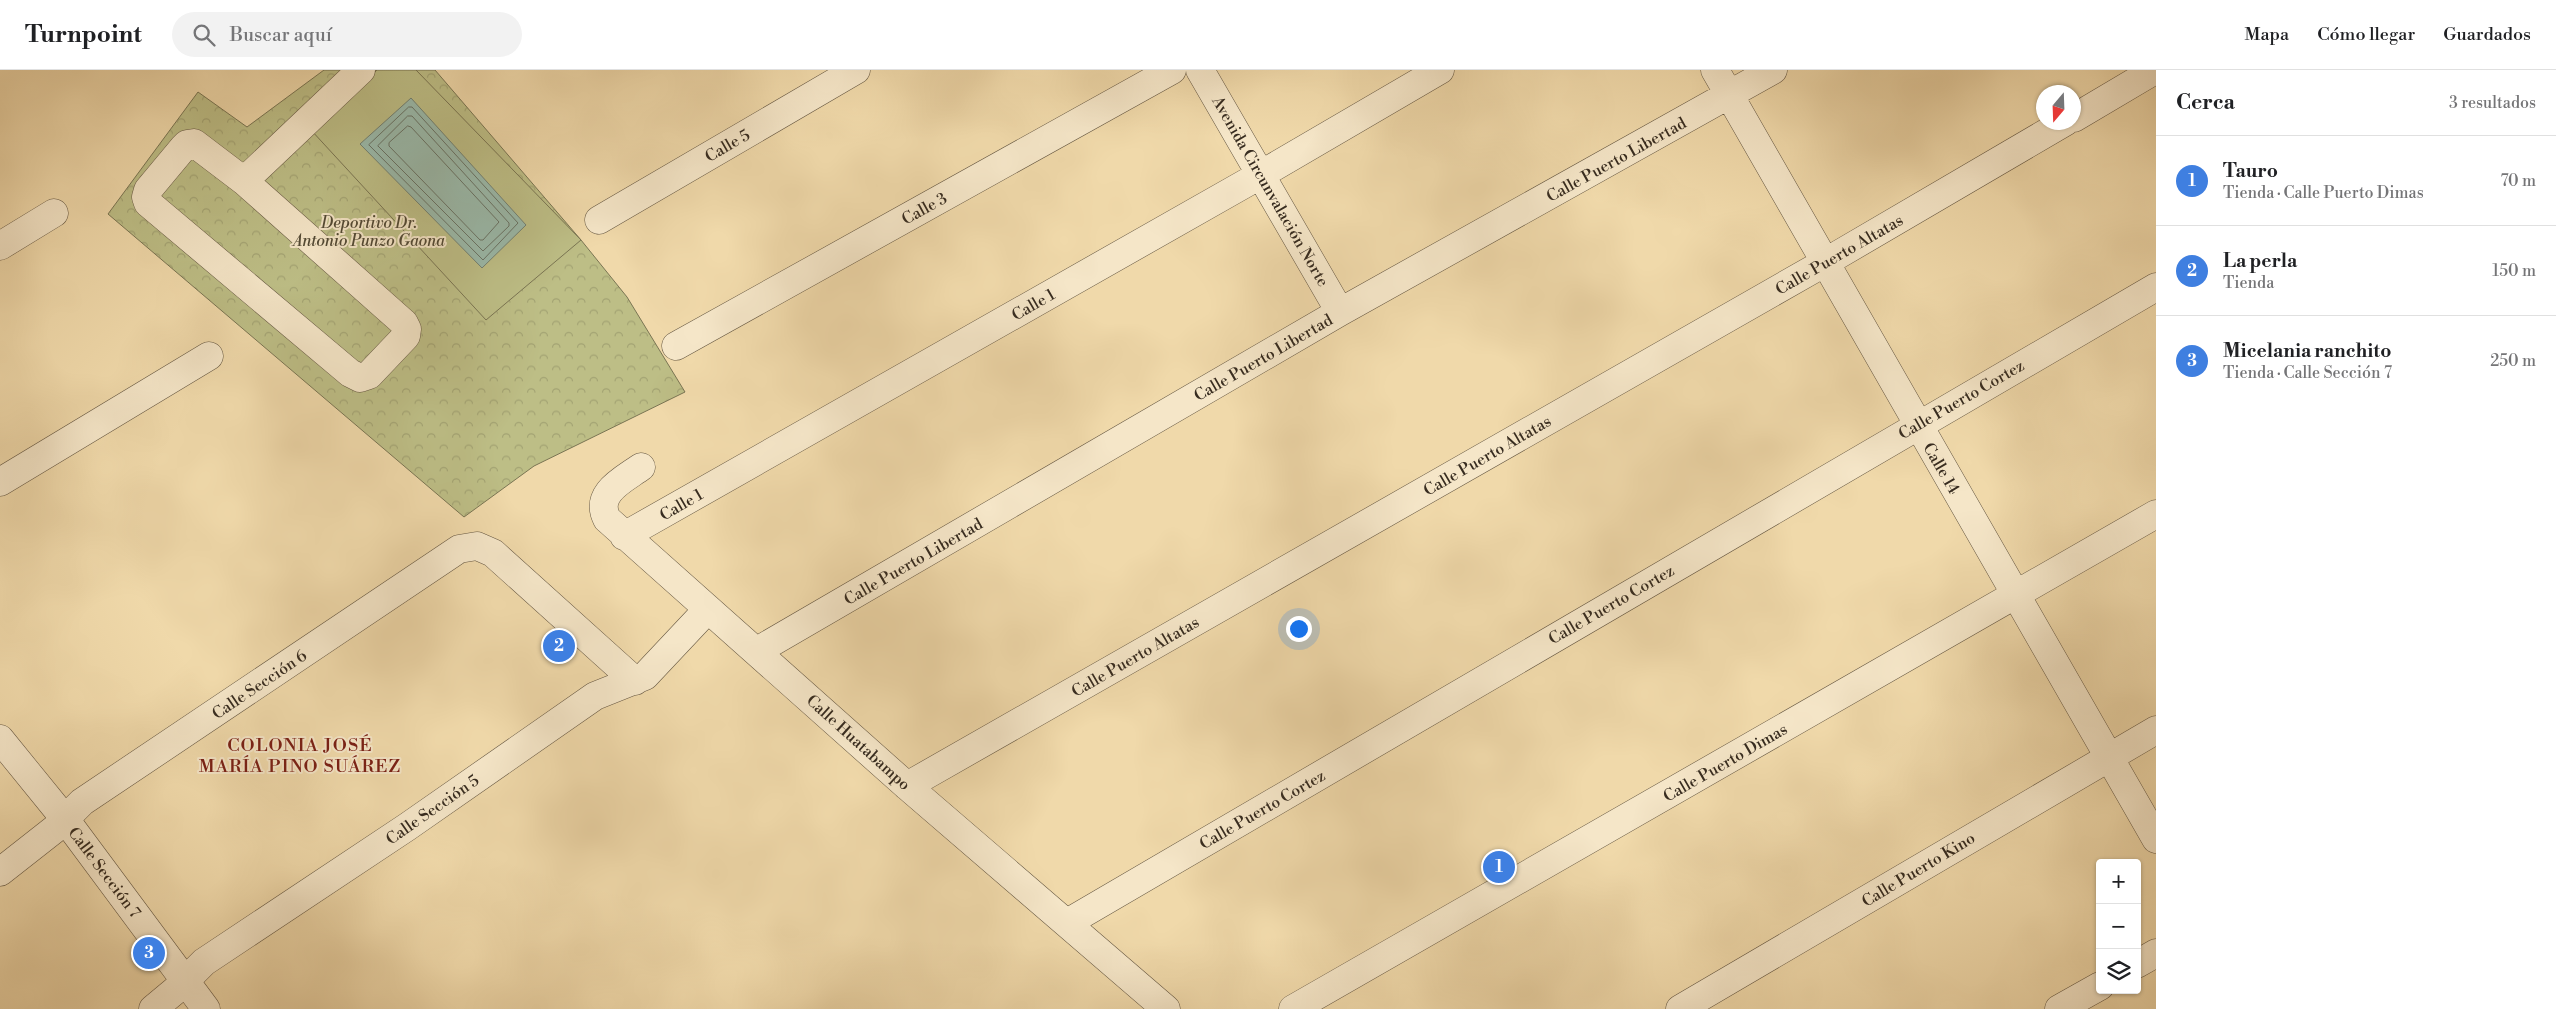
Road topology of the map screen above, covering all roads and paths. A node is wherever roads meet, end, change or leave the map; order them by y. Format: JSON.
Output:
{"nodes":[{"id":1,"x":361,"y":70,"type":"edge"},
{"id":2,"x":856,"y":70,"type":"edge"},
{"id":3,"x":1172,"y":70,"type":"edge"},
{"id":4,"x":1200,"y":70,"type":"edge"},
{"id":5,"x":1440,"y":70,"type":"edge"},
{"id":6,"x":1715,"y":70,"type":"edge"},
{"id":7,"x":1773,"y":70,"type":"edge"},
{"id":8,"x":2155,"y":70,"type":"edge"},
{"id":9,"x":1730,"y":95,"type":"junction"},
{"id":10,"x":2081,"y":114,"type":"edge"},
{"id":11,"x":2051,"y":130,"type":"edge"},
{"id":12,"x":1262,"y":174,"type":"junction"},
{"id":13,"x":244,"y":181,"type":"junction"},
{"id":14,"x":54,"y":213,"type":"dead end"},
{"id":15,"x":599,"y":220,"type":"dead end"},
{"id":16,"x":0,"y":246,"type":"edge"},
{"id":17,"x":1824,"y":263,"type":"junction"},
{"id":18,"x":2156,"y":287,"type":"edge"},
{"id":19,"x":1340,"y":312,"type":"junction"},
{"id":20,"x":676,"y":346,"type":"dead end"},
{"id":21,"x":208,"y":356,"type":"dead end"},
{"id":22,"x":1917,"y":425,"type":"junction"},
{"id":23,"x":641,"y":467,"type":"dead end"},
{"id":24,"x":0,"y":482,"type":"edge"},
{"id":25,"x":2156,"y":514,"type":"edge"},
{"id":26,"x":624,"y":536,"type":"junction"},
{"id":27,"x":2015,"y":596,"type":"junction"},
{"id":28,"x":708,"y":609,"type":"junction"},
{"id":29,"x":757,"y":651,"type":"junction"},
{"id":30,"x":634,"y":681,"type":"junction"},
{"id":31,"x":2156,"y":730,"type":"edge"},
{"id":32,"x":0,"y":739,"type":"edge"},
{"id":33,"x":2109,"y":756,"type":"junction"},
{"id":34,"x":907,"y":786,"type":"junction"},
{"id":35,"x":65,"y":819,"type":"junction"},
{"id":36,"x":2156,"y":839,"type":"edge"},
{"id":37,"x":0,"y":872,"type":"edge"},
{"id":38,"x":1067,"y":923,"type":"junction"},
{"id":39,"x":2156,"y":953,"type":"edge"},
{"id":40,"x":2141,"y":962,"type":"edge"},
{"id":41,"x":186,"y":980,"type":"junction"},
{"id":42,"x":2096,"y":988,"type":"edge"},
{"id":43,"x":153,"y":1009,"type":"edge"},
{"id":44,"x":206,"y":1009,"type":"edge"},
{"id":45,"x":1166,"y":1009,"type":"edge"},
{"id":46,"x":1293,"y":1009,"type":"edge"},
{"id":47,"x":1680,"y":1009,"type":"edge"},
{"id":48,"x":2059,"y":1009,"type":"edge"}],
"edges":[{"from":1,"to":13,"type":"street"},
{"from":2,"to":15,"type":"street","name":"Calle 5"},
{"from":3,"to":20,"type":"street","name":"Calle 3"},
{"from":4,"to":12,"type":"street","name":"Avenida Circunvalación Norte"},
{"from":5,"to":12,"type":"street","name":"Calle 1"},
{"from":6,"to":9,"type":"street","name":"Calle 14"},
{"from":7,"to":9,"type":"street","name":"Calle Puerto Libertad"},
{"from":8,"to":10,"type":"street"},
{"from":9,"to":17,"type":"street","name":"Calle 14"},
{"from":9,"to":19,"type":"street","name":"Calle Puerto Libertad"},
{"from":11,"to":17,"type":"street","name":"Calle Puerto Altatas"},
{"from":12,"to":19,"type":"street","name":"Avenida Circunvalación Norte"},
{"from":12,"to":26,"type":"street","name":"Calle 1"},
{"from":13,"to":13,"type":"street"},
{"from":14,"to":16,"type":"street"},
{"from":17,"to":22,"type":"street","name":"Calle 14"},
{"from":17,"to":34,"type":"street","name":"Calle Puerto Altatas"},
{"from":18,"to":22,"type":"street","name":"Calle Puerto Cortez"},
{"from":19,"to":29,"type":"street","name":"Calle Puerto Libertad"},
{"from":21,"to":24,"type":"street"},
{"from":22,"to":27,"type":"street","name":"Calle 14"},
{"from":22,"to":38,"type":"street","name":"Calle Puerto Cortez"},
{"from":23,"to":26,"type":"street","name":"Calle Huatabampo"},
{"from":25,"to":27,"type":"street","name":"Calle Puerto Dimas"},
{"from":26,"to":28,"type":"street","name":"Calle Huatabampo"},
{"from":27,"to":33,"type":"street","name":"Calle 14"},
{"from":27,"to":46,"type":"street","name":"Calle Puerto Dimas"},
{"from":28,"to":29,"type":"street","name":"Calle Huatabampo"},
{"from":28,"to":30,"type":"street","name":"Calle Sección 5"},
{"from":29,"to":34,"type":"street","name":"Calle Huatabampo"},
{"from":30,"to":35,"type":"street","name":"Calle Sección 6"},
{"from":30,"to":41,"type":"street","name":"Calle Sección 5"},
{"from":31,"to":33,"type":"street","name":"Calle Puerto Kino"},
{"from":32,"to":35,"type":"street","name":"Calle Sección 7"},
{"from":33,"to":36,"type":"street","name":"Calle 14"},
{"from":33,"to":47,"type":"street","name":"Calle Puerto Kino"},
{"from":34,"to":38,"type":"street","name":"Calle Huatabampo"},
{"from":35,"to":37,"type":"street","name":"Calle Sección 6"},
{"from":35,"to":41,"type":"street","name":"Calle Sección 7"},
{"from":38,"to":45,"type":"street","name":"Calle Huatabampo"},
{"from":39,"to":40,"type":"street"},
{"from":41,"to":43,"type":"street","name":"Calle Sección 5"},
{"from":41,"to":44,"type":"street","name":"Calle Sección 7"},
{"from":42,"to":48,"type":"street"}]}
